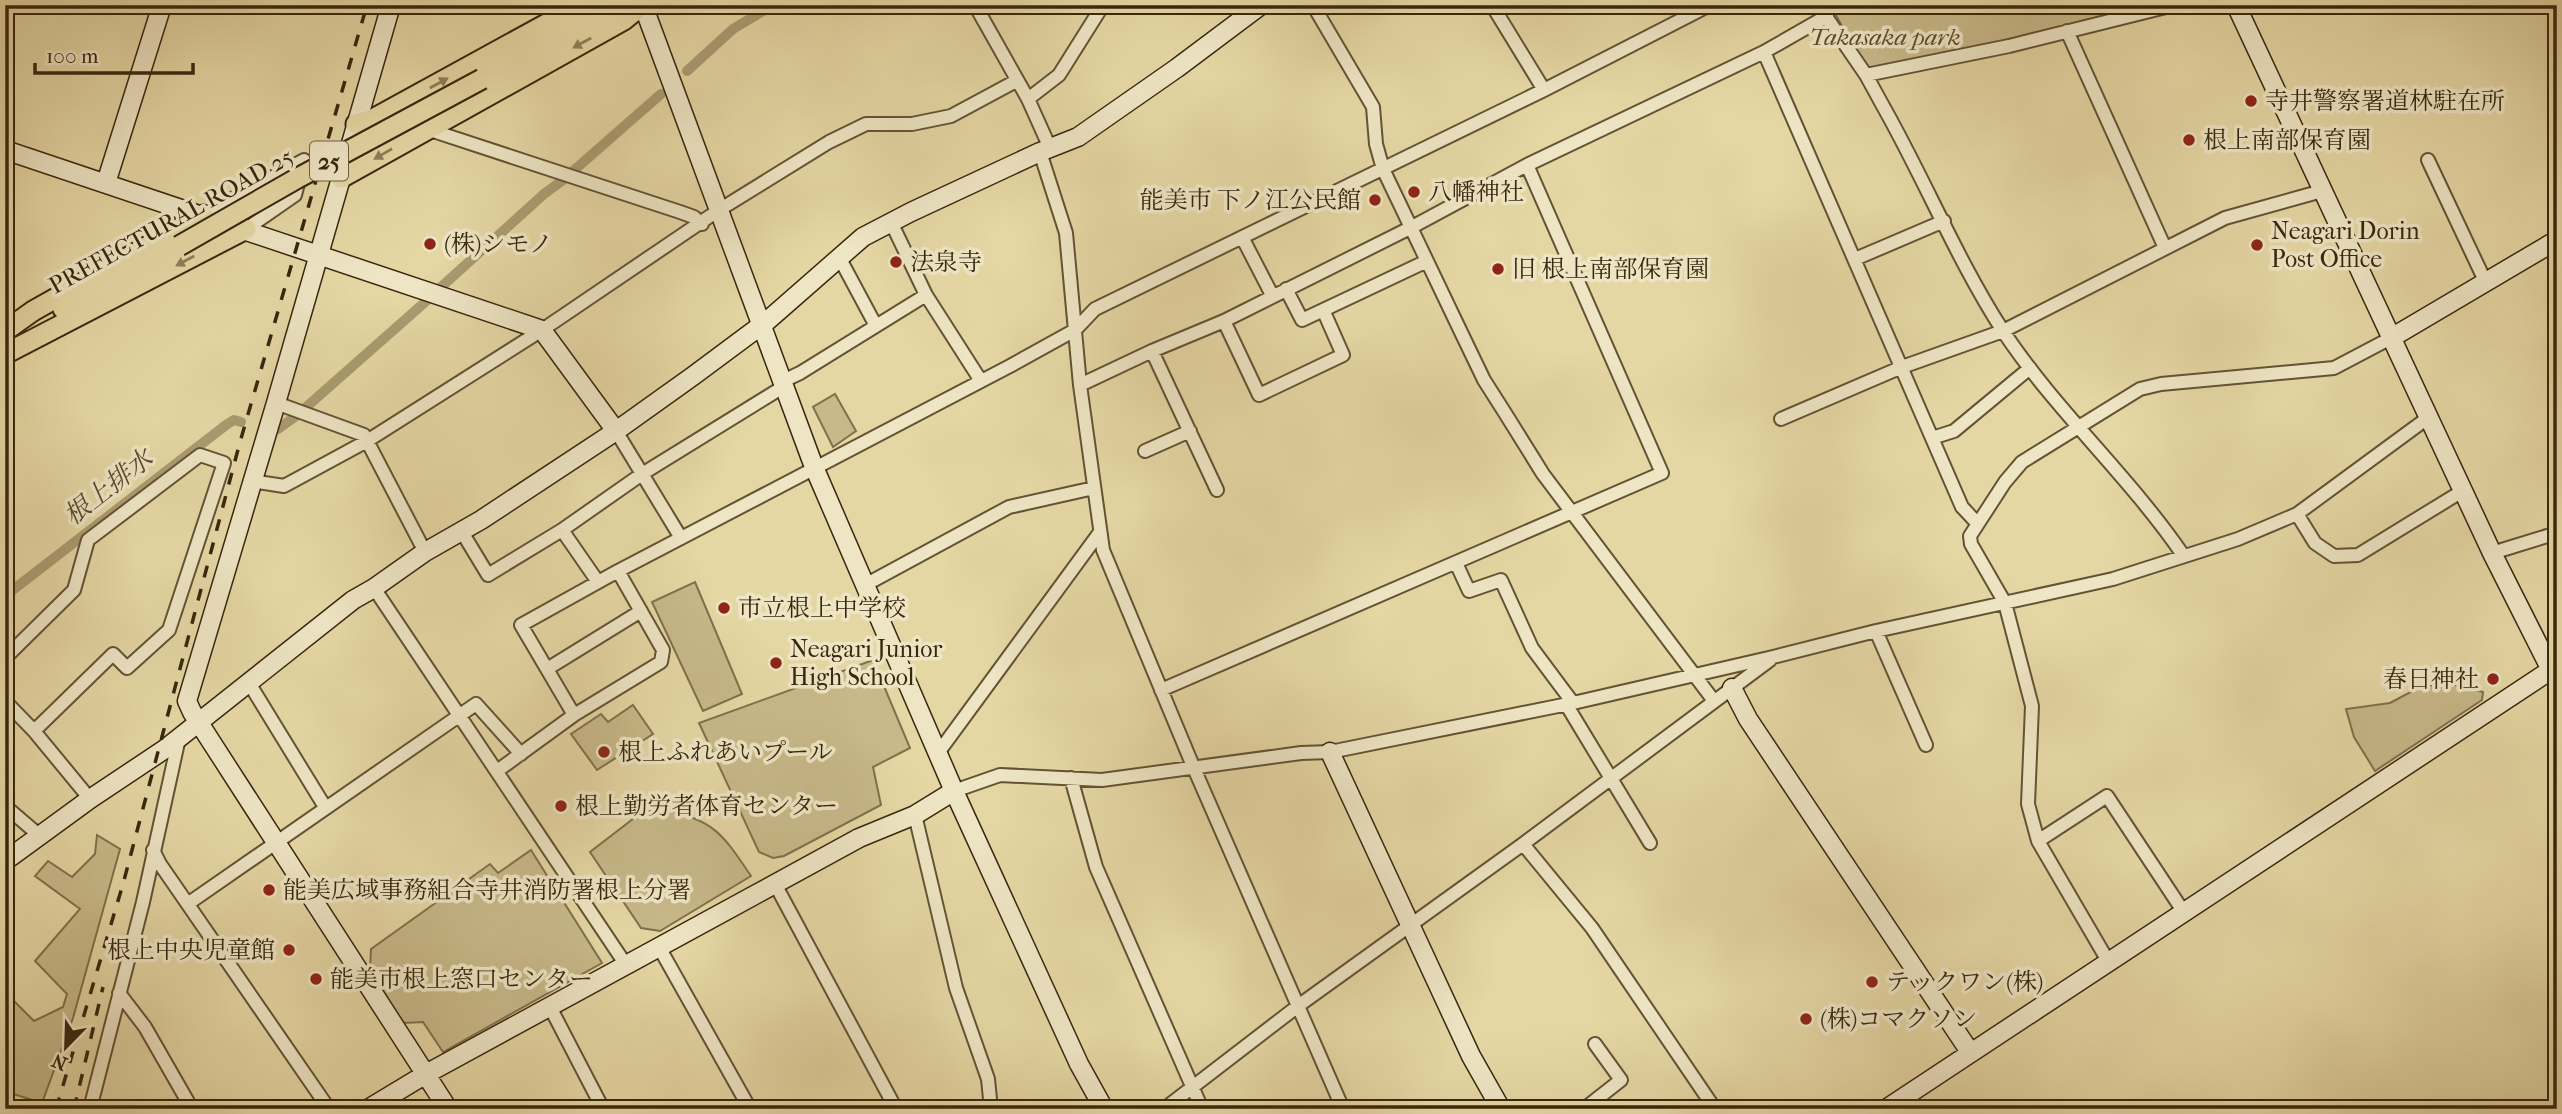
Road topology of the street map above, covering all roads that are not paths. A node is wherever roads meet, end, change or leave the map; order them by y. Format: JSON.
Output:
{"nodes":[{"id":1,"x":162,"y":5,"type":"edge"},
{"id":2,"x":391,"y":5,"type":"edge"},
{"id":3,"x":581,"y":5,"type":"edge"},
{"id":4,"x":621,"y":5,"type":"edge"},
{"id":5,"x":637,"y":5,"type":"edge"},
{"id":6,"x":643,"y":5,"type":"edge"},
{"id":7,"x":975,"y":5,"type":"edge"},
{"id":8,"x":1103,"y":5,"type":"edge"},
{"id":9,"x":1261,"y":5,"type":"edge"},
{"id":10,"x":1312,"y":5,"type":"edge"},
{"id":11,"x":1492,"y":5,"type":"edge"},
{"id":12,"x":1710,"y":5,"type":"edge"},
{"id":13,"x":1818,"y":5,"type":"edge"},
{"id":14,"x":2174,"y":5,"type":"edge"},
{"id":15,"x":2236,"y":5,"type":"edge"},
{"id":16,"x":1827,"y":16,"type":"junction"},
{"id":17,"x":2067,"y":31,"type":"junction"},
{"id":18,"x":1764,"y":52,"type":"junction"},
{"id":19,"x":1866,"y":75,"type":"junction"},
{"id":20,"x":1016,"y":81,"type":"junction"},
{"id":21,"x":1544,"y":90,"type":"junction"},
{"id":22,"x":1028,"y":99,"type":"junction"},
{"id":23,"x":356,"y":124,"type":"junction"},
{"id":24,"x":427,"y":129,"type":"junction"},
{"id":25,"x":5,"y":150,"type":"edge"},
{"id":26,"x":1045,"y":150,"type":"junction"},
{"id":27,"x":2428,"y":160,"type":"dead end"},
{"id":28,"x":1527,"y":165,"type":"junction"},
{"id":29,"x":1383,"y":169,"type":"junction"},
{"id":30,"x":341,"y":178,"type":"junction"},
{"id":31,"x":106,"y":183,"type":"junction"},
{"id":32,"x":2322,"y":191,"type":"junction"},
{"id":33,"x":719,"y":210,"type":"junction"},
{"id":34,"x":203,"y":215,"type":"junction"},
{"id":35,"x":1944,"y":221,"type":"junction"},
{"id":36,"x":891,"y":222,"type":"junction"},
{"id":37,"x":702,"y":224,"type":"junction"},
{"id":38,"x":1412,"y":227,"type":"junction"},
{"id":39,"x":246,"y":229,"type":"junction"},
{"id":40,"x":1242,"y":237,"type":"junction"},
{"id":41,"x":2557,"y":240,"type":"edge"},
{"id":42,"x":2165,"y":248,"type":"junction"},
{"id":43,"x":319,"y":254,"type":"junction"},
{"id":44,"x":839,"y":257,"type":"junction"},
{"id":45,"x":1855,"y":259,"type":"junction"},
{"id":46,"x":1427,"y":261,"type":"junction"},
{"id":47,"x":2486,"y":283,"type":"junction"},
{"id":48,"x":1286,"y":289,"type":"junction"},
{"id":49,"x":926,"y":295,"type":"junction"},
{"id":50,"x":1272,"y":295,"type":"junction"},
{"id":51,"x":1324,"y":312,"type":"junction"},
{"id":52,"x":1224,"y":321,"type":"junction"},
{"id":53,"x":760,"y":325,"type":"junction"},
{"id":54,"x":876,"y":326,"type":"junction"},
{"id":55,"x":542,"y":330,"type":"junction"},
{"id":56,"x":1075,"y":330,"type":"junction"},
{"id":57,"x":5,"y":331,"type":"edge"},
{"id":58,"x":2003,"y":331,"type":"junction"},
{"id":59,"x":2391,"y":338,"type":"junction"},
{"id":60,"x":5,"y":343,"type":"edge"},
{"id":61,"x":1152,"y":351,"type":"junction"},
{"id":62,"x":5,"y":354,"type":"edge"},
{"id":63,"x":1902,"y":367,"type":"junction"},
{"id":64,"x":2031,"y":368,"type":"junction"},
{"id":65,"x":981,"y":381,"type":"junction"},
{"id":66,"x":1080,"y":384,"type":"junction"},
{"id":67,"x":782,"y":385,"type":"junction"},
{"id":68,"x":276,"y":403,"type":"junction"},
{"id":69,"x":2429,"y":417,"type":"junction"},
{"id":70,"x":1781,"y":419,"type":"dead end"},
{"id":71,"x":2078,"y":426,"type":"junction"},
{"id":72,"x":616,"y":430,"type":"junction"},
{"id":73,"x":1190,"y":431,"type":"junction"},
{"id":74,"x":1932,"y":438,"type":"junction"},
{"id":75,"x":367,"y":441,"type":"junction"},
{"id":76,"x":1145,"y":451,"type":"dead end"},
{"id":77,"x":814,"y":467,"type":"junction"},
{"id":78,"x":642,"y":474,"type":"junction"},
{"id":79,"x":252,"y":481,"type":"junction"},
{"id":80,"x":1094,"y":488,"type":"junction"},
{"id":81,"x":1217,"y":490,"type":"dead end"},
{"id":82,"x":2464,"y":490,"type":"junction"},
{"id":83,"x":1573,"y":513,"type":"junction"},
{"id":84,"x":2297,"y":514,"type":"junction"},
{"id":85,"x":1977,"y":523,"type":"junction"},
{"id":86,"x":562,"y":530,"type":"junction"},
{"id":87,"x":462,"y":532,"type":"junction"},
{"id":88,"x":1100,"y":532,"type":"junction"},
{"id":89,"x":2557,"y":533,"type":"edge"},
{"id":90,"x":681,"y":538,"type":"junction"},
{"id":91,"x":425,"y":552,"type":"junction"},
{"id":92,"x":2492,"y":553,"type":"junction"},
{"id":93,"x":2183,"y":555,"type":"junction"},
{"id":94,"x":1456,"y":563,"type":"junction"},
{"id":95,"x":618,"y":571,"type":"junction"},
{"id":96,"x":598,"y":582,"type":"junction"},
{"id":97,"x":865,"y":585,"type":"junction"},
{"id":98,"x":374,"y":588,"type":"junction"},
{"id":99,"x":2005,"y":603,"type":"junction"},
{"id":100,"x":641,"y":611,"type":"junction"},
{"id":101,"x":1876,"y":631,"type":"junction"},
{"id":102,"x":1773,"y":657,"type":"junction"},
{"id":103,"x":5,"y":658,"type":"edge"},
{"id":104,"x":547,"y":669,"type":"junction"},
{"id":105,"x":2555,"y":672,"type":"edge"},
{"id":106,"x":1694,"y":674,"type":"junction"},
{"id":107,"x":249,"y":683,"type":"junction"},
{"id":108,"x":1732,"y":688,"type":"junction"},
{"id":109,"x":1161,"y":690,"type":"junction"},
{"id":110,"x":5,"y":701,"type":"edge"},
{"id":111,"x":1714,"y":701,"type":"junction"},
{"id":112,"x":1569,"y":703,"type":"junction"},
{"id":113,"x":459,"y":715,"type":"junction"},
{"id":114,"x":574,"y":715,"type":"junction"},
{"id":115,"x":199,"y":723,"type":"junction"},
{"id":116,"x":34,"y":731,"type":"junction"},
{"id":117,"x":179,"y":738,"type":"junction"},
{"id":118,"x":1926,"y":745,"type":"dead end"},
{"id":119,"x":1330,"y":752,"type":"junction"},
{"id":120,"x":938,"y":753,"type":"junction"},
{"id":121,"x":521,"y":754,"type":"junction"},
{"id":122,"x":1193,"y":766,"type":"junction"},
{"id":123,"x":497,"y":771,"type":"junction"},
{"id":124,"x":1071,"y":778,"type":"junction"},
{"id":125,"x":1611,"y":778,"type":"junction"},
{"id":126,"x":954,"y":790,"type":"junction"},
{"id":127,"x":90,"y":799,"type":"junction"},
{"id":128,"x":5,"y":806,"type":"edge"},
{"id":129,"x":325,"y":807,"type":"junction"},
{"id":130,"x":915,"y":815,"type":"junction"},
{"id":131,"x":40,"y":836,"type":"junction"},
{"id":132,"x":2038,"y":841,"type":"junction"},
{"id":133,"x":275,"y":843,"type":"junction"},
{"id":134,"x":1650,"y":843,"type":"dead end"},
{"id":135,"x":1523,"y":844,"type":"junction"},
{"id":136,"x":153,"y":850,"type":"junction"},
{"id":137,"x":5,"y":861,"type":"edge"},
{"id":138,"x":775,"y":884,"type":"junction"},
{"id":139,"x":189,"y":903,"type":"junction"},
{"id":140,"x":2183,"y":911,"type":"junction"},
{"id":141,"x":1409,"y":926,"type":"junction"},
{"id":142,"x":659,"y":947,"type":"junction"},
{"id":143,"x":2108,"y":961,"type":"junction"},
{"id":144,"x":626,"y":965,"type":"junction"},
{"id":145,"x":119,"y":993,"type":"junction"},
{"id":146,"x":1298,"y":1006,"type":"junction"},
{"id":147,"x":550,"y":1007,"type":"junction"},
{"id":148,"x":1595,"y":1044,"type":"dead end"},
{"id":149,"x":1970,"y":1052,"type":"junction"},
{"id":150,"x":426,"y":1074,"type":"junction"},
{"id":151,"x":1192,"y":1088,"type":"junction"},
{"id":152,"x":90,"y":1109,"type":"edge"},
{"id":153,"x":192,"y":1109,"type":"edge"},
{"id":154,"x":329,"y":1109,"type":"edge"},
{"id":155,"x":368,"y":1109,"type":"edge"},
{"id":156,"x":448,"y":1109,"type":"edge"},
{"id":157,"x":603,"y":1109,"type":"edge"},
{"id":158,"x":750,"y":1109,"type":"edge"},
{"id":159,"x":896,"y":1109,"type":"edge"},
{"id":160,"x":991,"y":1109,"type":"edge"},
{"id":161,"x":1104,"y":1109,"type":"edge"},
{"id":162,"x":1164,"y":1109,"type":"edge"},
{"id":163,"x":1202,"y":1109,"type":"edge"},
{"id":164,"x":1343,"y":1109,"type":"edge"},
{"id":165,"x":1501,"y":1109,"type":"edge"},
{"id":166,"x":1584,"y":1109,"type":"edge"},
{"id":167,"x":1716,"y":1109,"type":"edge"},
{"id":168,"x":1886,"y":1109,"type":"edge"}],
"edges":[{"from":1,"to":31,"type":"street"},
{"from":2,"to":23,"type":"street"},
{"from":23,"to":3,"type":"main road","one_way":true},
{"from":4,"to":60,"type":"main road","name":"PREFECTURAL ROAD 25","number":"25","bridge":true},
{"from":5,"to":24,"type":"main road","one_way":true},
{"from":6,"to":33,"type":"street"},
{"from":7,"to":20,"type":"street"},
{"from":8,"to":22,"type":"street"},
{"from":9,"to":26,"type":"street"},
{"from":10,"to":29,"type":"street"},
{"from":11,"to":21,"type":"street"},
{"from":12,"to":21,"type":"street"},
{"from":13,"to":16,"type":"street"},
{"from":14,"to":17,"type":"street"},
{"from":15,"to":32,"type":"street"},
{"from":16,"to":18,"type":"street"},
{"from":16,"to":19,"type":"street"},
{"from":17,"to":19,"type":"street"},
{"from":17,"to":42,"type":"street"},
{"from":18,"to":28,"type":"street"},
{"from":18,"to":45,"type":"street"},
{"from":19,"to":35,"type":"street"},
{"from":20,"to":22,"type":"street"},
{"from":20,"to":33,"type":"street"},
{"from":21,"to":29,"type":"street"},
{"from":22,"to":26,"type":"street"},
{"from":23,"to":30,"type":"street"},
{"from":24,"to":30,"type":"main road","one_way":true},
{"from":24,"to":37,"type":"street"},
{"from":25,"to":31,"type":"street"},
{"from":26,"to":36,"type":"street"},
{"from":26,"to":56,"type":"street"},
{"from":27,"to":47,"type":"street"},
{"from":28,"to":38,"type":"street"},
{"from":28,"to":83,"type":"street"},
{"from":29,"to":38,"type":"street"},
{"from":29,"to":40,"type":"street"},
{"from":30,"to":43,"type":"street"},
{"from":31,"to":34,"type":"street"},
{"from":32,"to":42,"type":"street"},
{"from":32,"to":59,"type":"street"},
{"from":33,"to":37,"type":"street"},
{"from":33,"to":53,"type":"street"},
{"from":34,"to":39,"type":"street"},
{"from":34,"to":39,"type":"street"},
{"from":34,"to":57,"type":"main road"},
{"from":35,"to":45,"type":"street"},
{"from":35,"to":58,"type":"street"},
{"from":36,"to":44,"type":"street"},
{"from":36,"to":49,"type":"street"},
{"from":37,"to":55,"type":"street"},
{"from":38,"to":46,"type":"street"},
{"from":38,"to":48,"type":"street"},
{"from":39,"to":43,"type":"street"},
{"from":39,"to":62,"type":"main road","one_way":true},
{"from":40,"to":50,"type":"street"},
{"from":40,"to":56,"type":"street"},
{"from":41,"to":47,"type":"street"},
{"from":42,"to":58,"type":"street"},
{"from":43,"to":55,"type":"street"},
{"from":43,"to":68,"type":"street"},
{"from":44,"to":53,"type":"street"},
{"from":44,"to":54,"type":"street"},
{"from":45,"to":63,"type":"street"},
{"from":46,"to":51,"type":"street"},
{"from":46,"to":83,"type":"street"},
{"from":47,"to":59,"type":"street"},
{"from":48,"to":50,"type":"street"},
{"from":48,"to":51,"type":"street"},
{"from":49,"to":54,"type":"street"},
{"from":49,"to":65,"type":"street"},
{"from":50,"to":52,"type":"street"},
{"from":51,"to":52,"type":"street"},
{"from":52,"to":61,"type":"street"},
{"from":53,"to":67,"type":"street"},
{"from":53,"to":72,"type":"street"},
{"from":54,"to":67,"type":"street"},
{"from":55,"to":72,"type":"street"},
{"from":55,"to":75,"type":"street"},
{"from":56,"to":65,"type":"street"},
{"from":56,"to":66,"type":"street"},
{"from":58,"to":63,"type":"street"},
{"from":58,"to":64,"type":"street"},
{"from":59,"to":69,"type":"street"},
{"from":59,"to":71,"type":"street"},
{"from":61,"to":66,"type":"street"},
{"from":61,"to":73,"type":"street"},
{"from":63,"to":70,"type":"street"},
{"from":63,"to":74,"type":"street"},
{"from":64,"to":71,"type":"street"},
{"from":64,"to":74,"type":"street"},
{"from":65,"to":77,"type":"street"},
{"from":66,"to":80,"type":"street"},
{"from":67,"to":77,"type":"street"},
{"from":67,"to":78,"type":"street"},
{"from":68,"to":75,"type":"street"},
{"from":68,"to":79,"type":"street"},
{"from":69,"to":82,"type":"street"},
{"from":69,"to":84,"type":"street"},
{"from":71,"to":85,"type":"street"},
{"from":71,"to":93,"type":"street"},
{"from":72,"to":78,"type":"street"},
{"from":72,"to":87,"type":"street"},
{"from":73,"to":76,"type":"street"},
{"from":73,"to":81,"type":"street"},
{"from":74,"to":85,"type":"street"},
{"from":75,"to":79,"type":"street"},
{"from":75,"to":91,"type":"street"},
{"from":77,"to":90,"type":"street"},
{"from":77,"to":97,"type":"street"},
{"from":78,"to":86,"type":"street"},
{"from":78,"to":90,"type":"street"},
{"from":79,"to":115,"type":"street"},
{"from":80,"to":88,"type":"street"},
{"from":80,"to":97,"type":"street"},
{"from":82,"to":84,"type":"street"},
{"from":82,"to":92,"type":"street"},
{"from":83,"to":94,"type":"street"},
{"from":83,"to":106,"type":"street"},
{"from":84,"to":93,"type":"street"},
{"from":85,"to":99,"type":"street"},
{"from":86,"to":87,"type":"street"},
{"from":86,"to":96,"type":"street"},
{"from":87,"to":91,"type":"street"},
{"from":88,"to":109,"type":"street"},
{"from":88,"to":120,"type":"street"},
{"from":89,"to":92,"type":"street"},
{"from":90,"to":95,"type":"street"},
{"from":91,"to":98,"type":"street"},
{"from":92,"to":105,"type":"street"},
{"from":93,"to":99,"type":"street"},
{"from":94,"to":109,"type":"street"},
{"from":94,"to":112,"type":"street"},
{"from":95,"to":96,"type":"street"},
{"from":95,"to":100,"type":"street"},
{"from":96,"to":104,"type":"street"},
{"from":97,"to":120,"type":"street"},
{"from":98,"to":107,"type":"street"},
{"from":98,"to":113,"type":"street"},
{"from":99,"to":101,"type":"street"},
{"from":99,"to":132,"type":"street"},
{"from":100,"to":104,"type":"street"},
{"from":100,"to":114,"type":"street"},
{"from":101,"to":102,"type":"street"},
{"from":101,"to":118,"type":"street"},
{"from":102,"to":106,"type":"street"},
{"from":102,"to":108,"type":"street"},
{"from":103,"to":116,"type":"street"},
{"from":104,"to":114,"type":"street"},
{"from":105,"to":140,"type":"street"},
{"from":106,"to":111,"type":"street"},
{"from":106,"to":112,"type":"street"},
{"from":107,"to":115,"type":"street"},
{"from":107,"to":129,"type":"street"},
{"from":108,"to":111,"type":"street"},
{"from":108,"to":149,"type":"street"},
{"from":109,"to":122,"type":"street"},
{"from":110,"to":116,"type":"street"},
{"from":111,"to":125,"type":"street"},
{"from":112,"to":119,"type":"street"},
{"from":112,"to":125,"type":"street"},
{"from":113,"to":121,"type":"street"},
{"from":113,"to":123,"type":"street"},
{"from":113,"to":129,"type":"street"},
{"from":114,"to":121,"type":"street"},
{"from":115,"to":117,"type":"street"},
{"from":115,"to":133,"type":"street"},
{"from":116,"to":127,"type":"street"},
{"from":117,"to":127,"type":"street"},
{"from":117,"to":136,"type":"street"},
{"from":119,"to":122,"type":"street"},
{"from":119,"to":141,"type":"street"},
{"from":120,"to":126,"type":"street"},
{"from":121,"to":123,"type":"street"},
{"from":122,"to":124,"type":"street"},
{"from":122,"to":146,"type":"street"},
{"from":123,"to":144,"type":"street"},
{"from":124,"to":126,"type":"street"},
{"from":124,"to":151,"type":"street"},
{"from":125,"to":134,"type":"street"},
{"from":125,"to":135,"type":"street"},
{"from":126,"to":130,"type":"street"},
{"from":126,"to":161,"type":"street"},
{"from":127,"to":131,"type":"street"},
{"from":128,"to":131,"type":"street"},
{"from":129,"to":133,"type":"street"},
{"from":130,"to":138,"type":"street"},
{"from":130,"to":160,"type":"street"},
{"from":131,"to":137,"type":"street"},
{"from":132,"to":140,"type":"street"},
{"from":132,"to":143,"type":"street"},
{"from":133,"to":139,"type":"street"},
{"from":133,"to":150,"type":"street"},
{"from":135,"to":141,"type":"street"},
{"from":135,"to":167,"type":"street"},
{"from":136,"to":139,"type":"street"},
{"from":136,"to":145,"type":"street"},
{"from":138,"to":142,"type":"street"},
{"from":138,"to":159,"type":"street"},
{"from":139,"to":154,"type":"street"},
{"from":140,"to":143,"type":"street"},
{"from":141,"to":146,"type":"street"},
{"from":141,"to":165,"type":"street"},
{"from":142,"to":144,"type":"street"},
{"from":142,"to":158,"type":"street"},
{"from":143,"to":149,"type":"street"},
{"from":144,"to":147,"type":"street"},
{"from":145,"to":152,"type":"street"},
{"from":145,"to":153,"type":"street"},
{"from":146,"to":151,"type":"street"},
{"from":146,"to":164,"type":"street"},
{"from":147,"to":150,"type":"street"},
{"from":147,"to":157,"type":"street"},
{"from":148,"to":166,"type":"street"},
{"from":149,"to":168,"type":"street"},
{"from":150,"to":155,"type":"street"},
{"from":150,"to":156,"type":"street"},
{"from":151,"to":162,"type":"street"},
{"from":151,"to":163,"type":"street"}]}
